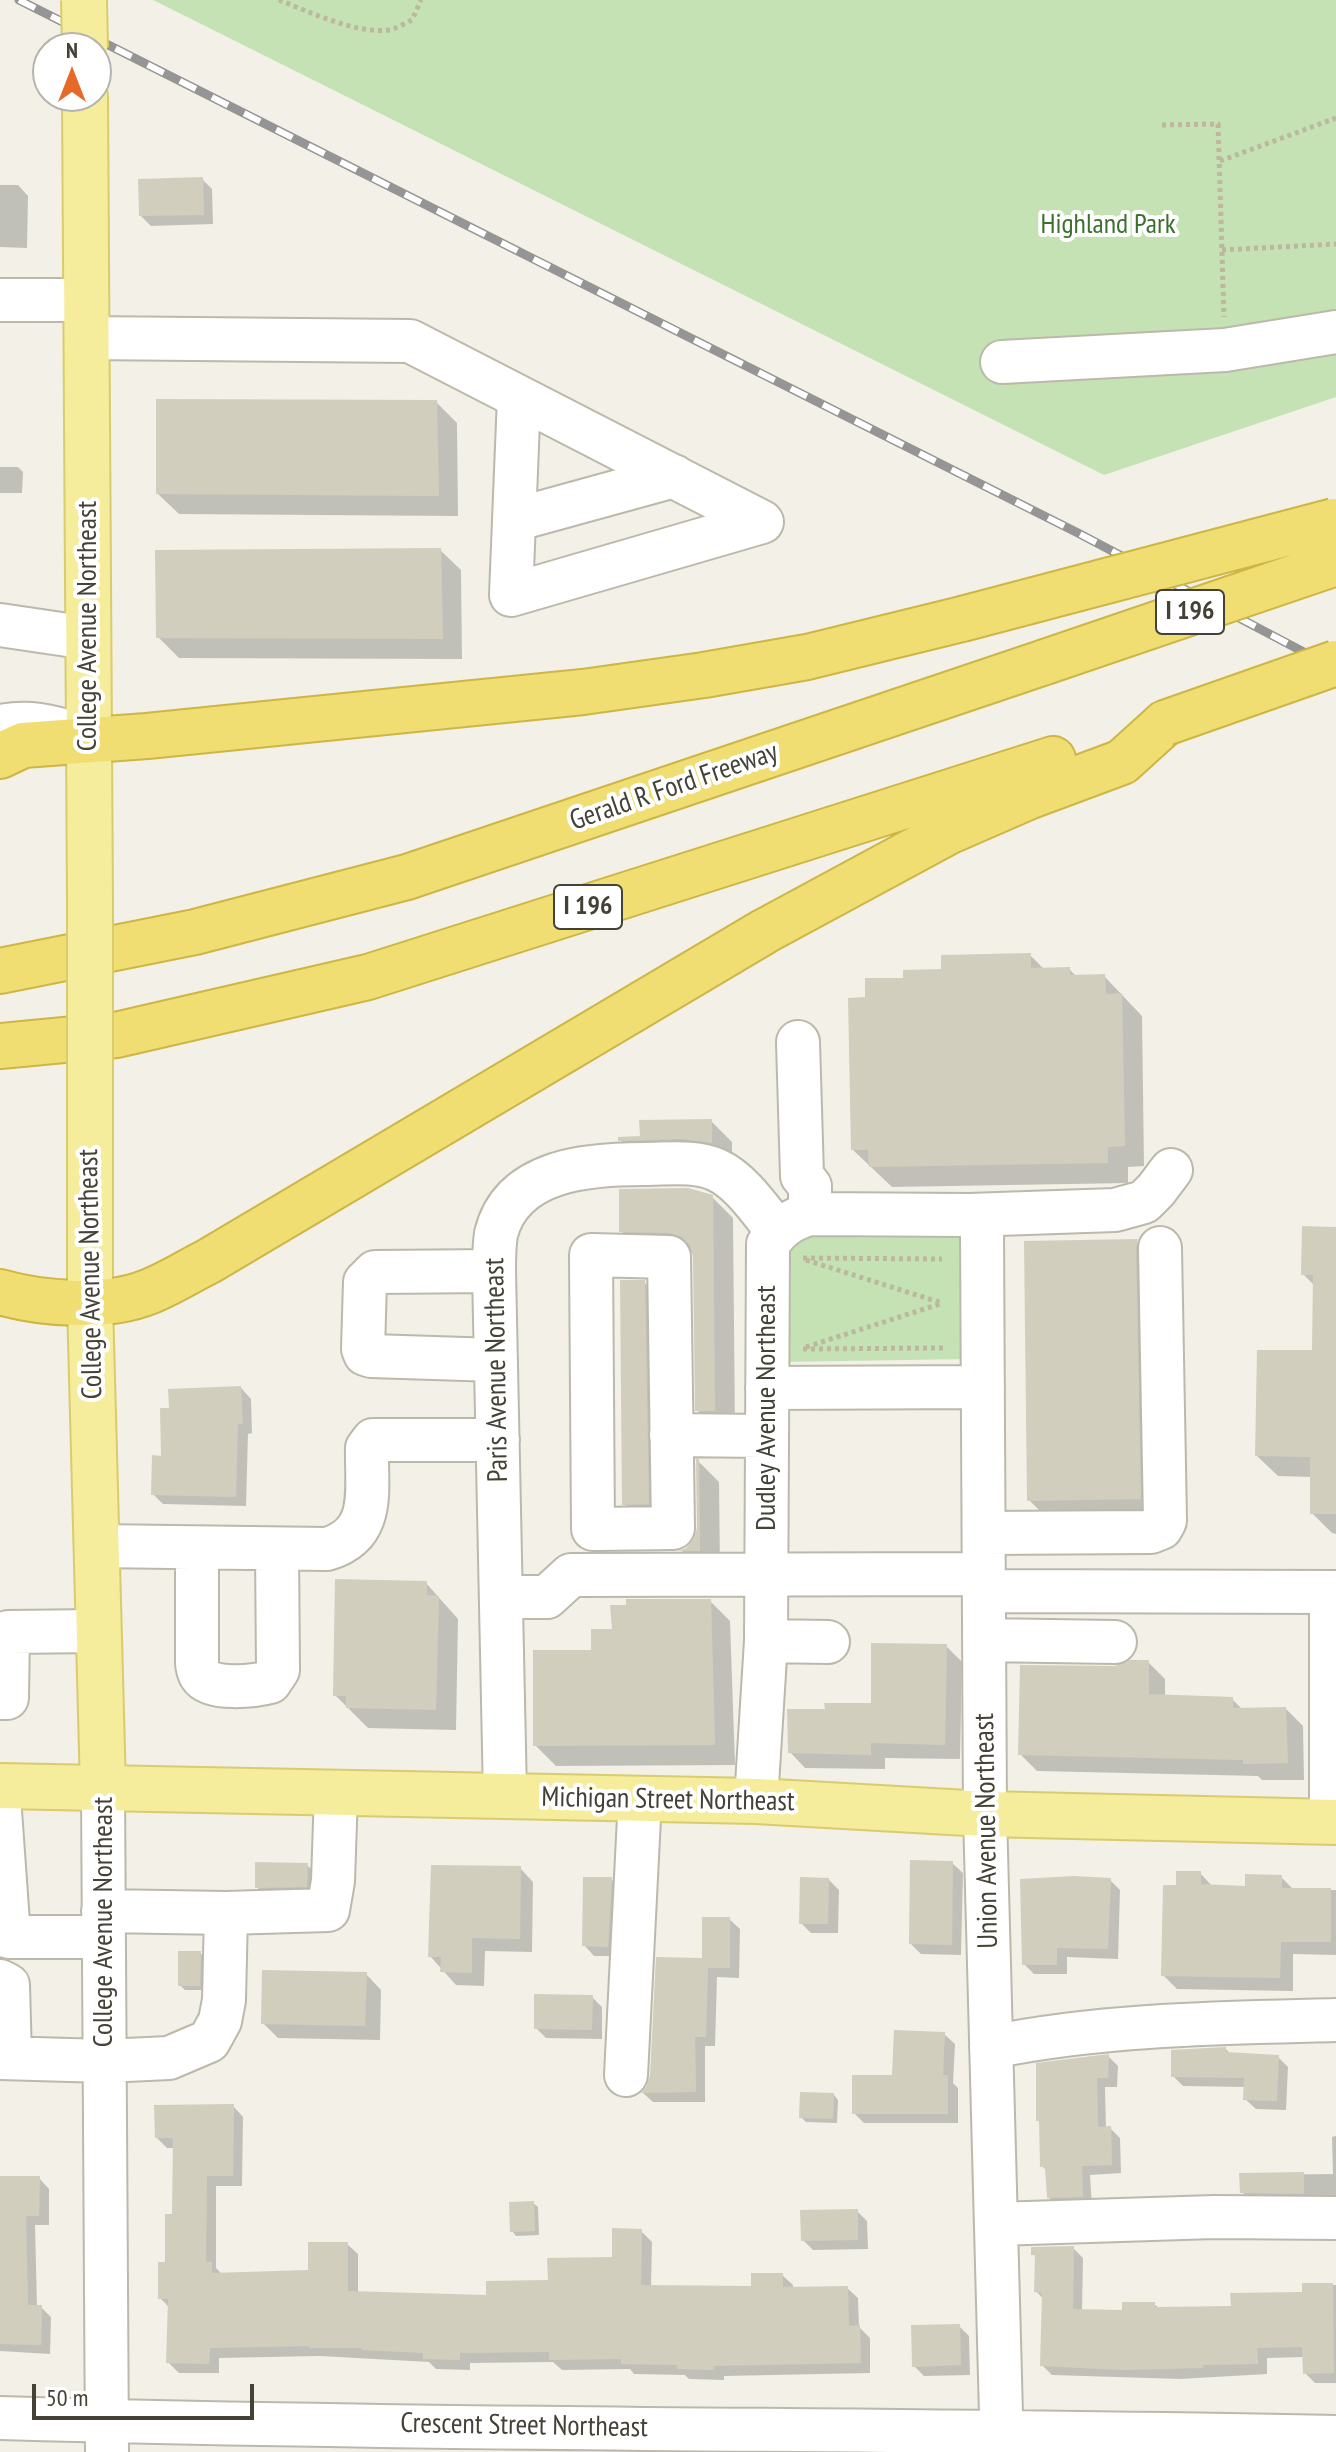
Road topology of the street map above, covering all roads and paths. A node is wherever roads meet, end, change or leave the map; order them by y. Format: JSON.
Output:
{"nodes":[{"id":1,"x":84,"y":0,"type":"edge"},
{"id":2,"x":279,"y":0,"type":"edge"},
{"id":3,"x":421,"y":0,"type":"edge"},
{"id":4,"x":85,"y":32,"type":"edge"},
{"id":5,"x":85,"y":116,"type":"edge"},
{"id":6,"x":1336,"y":118,"type":"edge"},
{"id":7,"x":1162,"y":125,"type":"dead end"},
{"id":8,"x":1220,"y":161,"type":"junction"},
{"id":9,"x":1336,"y":244,"type":"edge"},
{"id":10,"x":1222,"y":250,"type":"junction"},
{"id":11,"x":0,"y":300,"type":"edge"},
{"id":12,"x":86,"y":319,"type":"junction"},
{"id":13,"x":1336,"y":332,"type":"edge"},
{"id":14,"x":1225,"y":350,"type":"junction"},
{"id":15,"x":1002,"y":362,"type":"dead end"},
{"id":16,"x":519,"y":397,"type":"junction"},
{"id":17,"x":674,"y":476,"type":"junction"},
{"id":18,"x":514,"y":520,"type":"junction"},
{"id":19,"x":1335,"y":535,"type":"edge"},
{"id":20,"x":0,"y":625,"type":"edge"},
{"id":21,"x":88,"y":638,"type":"junction"},
{"id":22,"x":1336,"y":663,"type":"edge"},
{"id":23,"x":1165,"y":723,"type":"junction"},
{"id":24,"x":0,"y":726,"type":"edge"},
{"id":25,"x":89,"y":739,"type":"junction"},
{"id":26,"x":0,"y":756,"type":"edge"},
{"id":27,"x":0,"y":971,"type":"edge"},
{"id":28,"x":798,"y":1042,"type":"dead end"},
{"id":29,"x":0,"y":1046,"type":"edge"},
{"id":30,"x":1171,"y":1170,"type":"dead end"},
{"id":31,"x":969,"y":1215,"type":"junction"},
{"id":32,"x":794,"y":1223,"type":"junction"},
{"id":33,"x":1160,"y":1248,"type":"dead end"},
{"id":34,"x":494,"y":1271,"type":"junction"},
{"id":35,"x":942,"y":1274,"type":"dead end"},
{"id":36,"x":0,"y":1292,"type":"edge"},
{"id":37,"x":90,"y":1303,"type":"junction"},
{"id":38,"x":943,"y":1303,"type":"junction"},
{"id":39,"x":943,"y":1333,"type":"dead end"},
{"id":40,"x":496,"y":1360,"type":"junction"},
{"id":41,"x":983,"y":1387,"type":"junction"},
{"id":42,"x":767,"y":1388,"type":"junction"},
{"id":43,"x":671,"y":1435,"type":"junction"},
{"id":44,"x":766,"y":1436,"type":"junction"},
{"id":45,"x":498,"y":1440,"type":"junction"},
{"id":46,"x":984,"y":1533,"type":"junction"},
{"id":47,"x":96,"y":1546,"type":"junction"},
{"id":48,"x":197,"y":1548,"type":"junction"},
{"id":49,"x":277,"y":1549,"type":"junction"},
{"id":50,"x":766,"y":1576,"type":"junction"},
{"id":51,"x":984,"y":1583,"type":"junction"},
{"id":52,"x":1333,"y":1592,"type":"edge"},
{"id":53,"x":501,"y":1597,"type":"junction"},
{"id":54,"x":98,"y":1631,"type":"junction"},
{"id":55,"x":984,"y":1640,"type":"junction"},
{"id":56,"x":766,"y":1641,"type":"junction"},
{"id":57,"x":828,"y":1642,"type":"dead end"},
{"id":58,"x":1115,"y":1642,"type":"dead end"},
{"id":59,"x":0,"y":1698,"type":"edge"},
{"id":60,"x":0,"y":1786,"type":"edge"},
{"id":61,"x":103,"y":1788,"type":"junction"},
{"id":62,"x":336,"y":1793,"type":"junction"},
{"id":63,"x":505,"y":1796,"type":"junction"},
{"id":64,"x":640,"y":1798,"type":"junction"},
{"id":65,"x":756,"y":1801,"type":"junction"},
{"id":66,"x":0,"y":1811,"type":"edge"},
{"id":67,"x":985,"y":1814,"type":"junction"},
{"id":68,"x":1334,"y":1822,"type":"edge"},
{"id":69,"x":226,"y":1913,"type":"junction"},
{"id":70,"x":103,"y":1924,"type":"junction"},
{"id":71,"x":0,"y":1981,"type":"edge"},
{"id":72,"x":1336,"y":2020,"type":"edge"},
{"id":73,"x":991,"y":2047,"type":"junction"},
{"id":74,"x":5,"y":2058,"type":"edge"},
{"id":75,"x":105,"y":2061,"type":"junction"},
{"id":76,"x":626,"y":2075,"type":"dead end"},
{"id":77,"x":1336,"y":2218,"type":"edge"},
{"id":78,"x":996,"y":2224,"type":"junction"},
{"id":79,"x":0,"y":2418,"type":"edge"},
{"id":80,"x":107,"y":2437,"type":"edge"},
{"id":81,"x":1336,"y":2437,"type":"edge"},
{"id":82,"x":546,"y":2439,"type":"edge"},
{"id":83,"x":1002,"y":2441,"type":"edge"},
{"id":84,"x":783,"y":2442,"type":"edge"}],
"edges":[{"from":1,"to":4,"type":"main road","bridge":true},
{"from":2,"to":3,"type":"path"},
{"from":5,"to":12,"type":"main road","name":"College Avenue Northeast"},
{"from":6,"to":8,"type":"path"},
{"from":7,"to":8,"type":"path"},
{"from":8,"to":10,"type":"path"},
{"from":9,"to":10,"type":"path"},
{"from":10,"to":14,"type":"path"},
{"from":11,"to":12,"type":"street"},
{"from":12,"to":16,"type":"street"},
{"from":12,"to":21,"type":"main road","name":"College Avenue Northeast"},
{"from":13,"to":14,"type":"street"},
{"from":14,"to":15,"type":"street"},
{"from":16,"to":17,"type":"street"},
{"from":16,"to":18,"type":"street"},
{"from":17,"to":18,"type":"street"},
{"from":17,"to":18,"type":"street"},
{"from":19,"to":25,"type":"highway","bridge":true},
{"from":19,"to":27,"type":"highway","name":"Gerald R Ford Freeway","number":"I 196","bridge":true},
{"from":20,"to":21,"type":"street"},
{"from":21,"to":25,"type":"main road","name":"College Avenue Northeast"},
{"from":22,"to":23,"type":"highway","number":"I 196","bridge":true},
{"from":23,"to":29,"type":"highway","number":"I 196"},
{"from":23,"to":37,"type":"highway"},
{"from":24,"to":25,"type":"street"},
{"from":25,"to":26,"type":"highway"},
{"from":25,"to":37,"type":"main road","name":"College Avenue Northeast","bridge":true},
{"from":28,"to":32,"type":"street","name":"Dudley Avenue Northeast"},
{"from":30,"to":31,"type":"street"},
{"from":31,"to":32,"type":"street"},
{"from":31,"to":41,"type":"street","name":"Union Avenue Northeast"},
{"from":32,"to":34,"type":"street","name":"Paris Avenue Northeast"},
{"from":32,"to":42,"type":"street","name":"Dudley Avenue Northeast"},
{"from":33,"to":46,"type":"street"},
{"from":34,"to":40,"type":"street","name":"Paris Avenue Northeast"},
{"from":34,"to":40,"type":"street"},
{"from":35,"to":38,"type":"path"},
{"from":36,"to":37,"type":"highway"},
{"from":37,"to":47,"type":"main road","name":"College Avenue Northeast"},
{"from":38,"to":38,"type":"path"},
{"from":38,"to":39,"type":"path"},
{"from":40,"to":45,"type":"street","name":"Paris Avenue Northeast"},
{"from":41,"to":42,"type":"street"},
{"from":41,"to":46,"type":"street","name":"Union Avenue Northeast"},
{"from":42,"to":44,"type":"street","name":"Dudley Avenue Northeast"},
{"from":43,"to":43,"type":"street"},
{"from":43,"to":44,"type":"street"},
{"from":44,"to":50,"type":"street","name":"Dudley Avenue Northeast"},
{"from":45,"to":49,"type":"street"},
{"from":45,"to":53,"type":"street","name":"Paris Avenue Northeast"},
{"from":46,"to":51,"type":"street","name":"Union Avenue Northeast"},
{"from":47,"to":48,"type":"street"},
{"from":47,"to":54,"type":"main road","name":"College Avenue Northeast"},
{"from":48,"to":49,"type":"street"},
{"from":48,"to":49,"type":"street"},
{"from":50,"to":51,"type":"street"},
{"from":50,"to":53,"type":"street"},
{"from":50,"to":56,"type":"street","name":"Dudley Avenue Northeast"},
{"from":51,"to":52,"type":"street"},
{"from":51,"to":55,"type":"street","name":"Union Avenue Northeast"},
{"from":52,"to":68,"type":"street"},
{"from":53,"to":63,"type":"street","name":"Paris Avenue Northeast"},
{"from":54,"to":59,"type":"street"},
{"from":54,"to":61,"type":"main road","name":"College Avenue Northeast"},
{"from":55,"to":58,"type":"street"},
{"from":55,"to":67,"type":"street","name":"Union Avenue Northeast"},
{"from":56,"to":57,"type":"street"},
{"from":56,"to":65,"type":"street","name":"Dudley Avenue Northeast"},
{"from":60,"to":61,"type":"main road","name":"Michigan Street Northeast"},
{"from":61,"to":62,"type":"main road","name":"Michigan Street Northeast"},
{"from":61,"to":70,"type":"street","name":"College Avenue Northeast"},
{"from":62,"to":63,"type":"main road","name":"Michigan Street Northeast"},
{"from":62,"to":69,"type":"street"},
{"from":63,"to":64,"type":"main road","name":"Michigan Street Northeast"},
{"from":64,"to":65,"type":"main road","name":"Michigan Street Northeast"},
{"from":64,"to":76,"type":"street"},
{"from":65,"to":67,"type":"main road","name":"Michigan Street Northeast"},
{"from":66,"to":70,"type":"street"},
{"from":67,"to":68,"type":"main road","name":"Michigan Street Northeast"},
{"from":67,"to":73,"type":"street","name":"Union Avenue Northeast"},
{"from":69,"to":70,"type":"street"},
{"from":69,"to":75,"type":"street"},
{"from":70,"to":75,"type":"street","name":"College Avenue Northeast"},
{"from":71,"to":74,"type":"street"},
{"from":72,"to":73,"type":"street"},
{"from":73,"to":78,"type":"street","name":"Union Avenue Northeast"},
{"from":74,"to":75,"type":"street"},
{"from":75,"to":80,"type":"street","name":"College Avenue Northeast"},
{"from":77,"to":78,"type":"street"},
{"from":78,"to":83,"type":"street","name":"Union Avenue Northeast"},
{"from":79,"to":80,"type":"street","name":"Crescent Street Northeast"},
{"from":80,"to":82,"type":"street","name":"Crescent Street Northeast"},
{"from":81,"to":83,"type":"street","name":"Crescent Street Northeast"},
{"from":82,"to":84,"type":"street","name":"Crescent Street Northeast"},
{"from":83,"to":84,"type":"street","name":"Crescent Street Northeast"}]}
